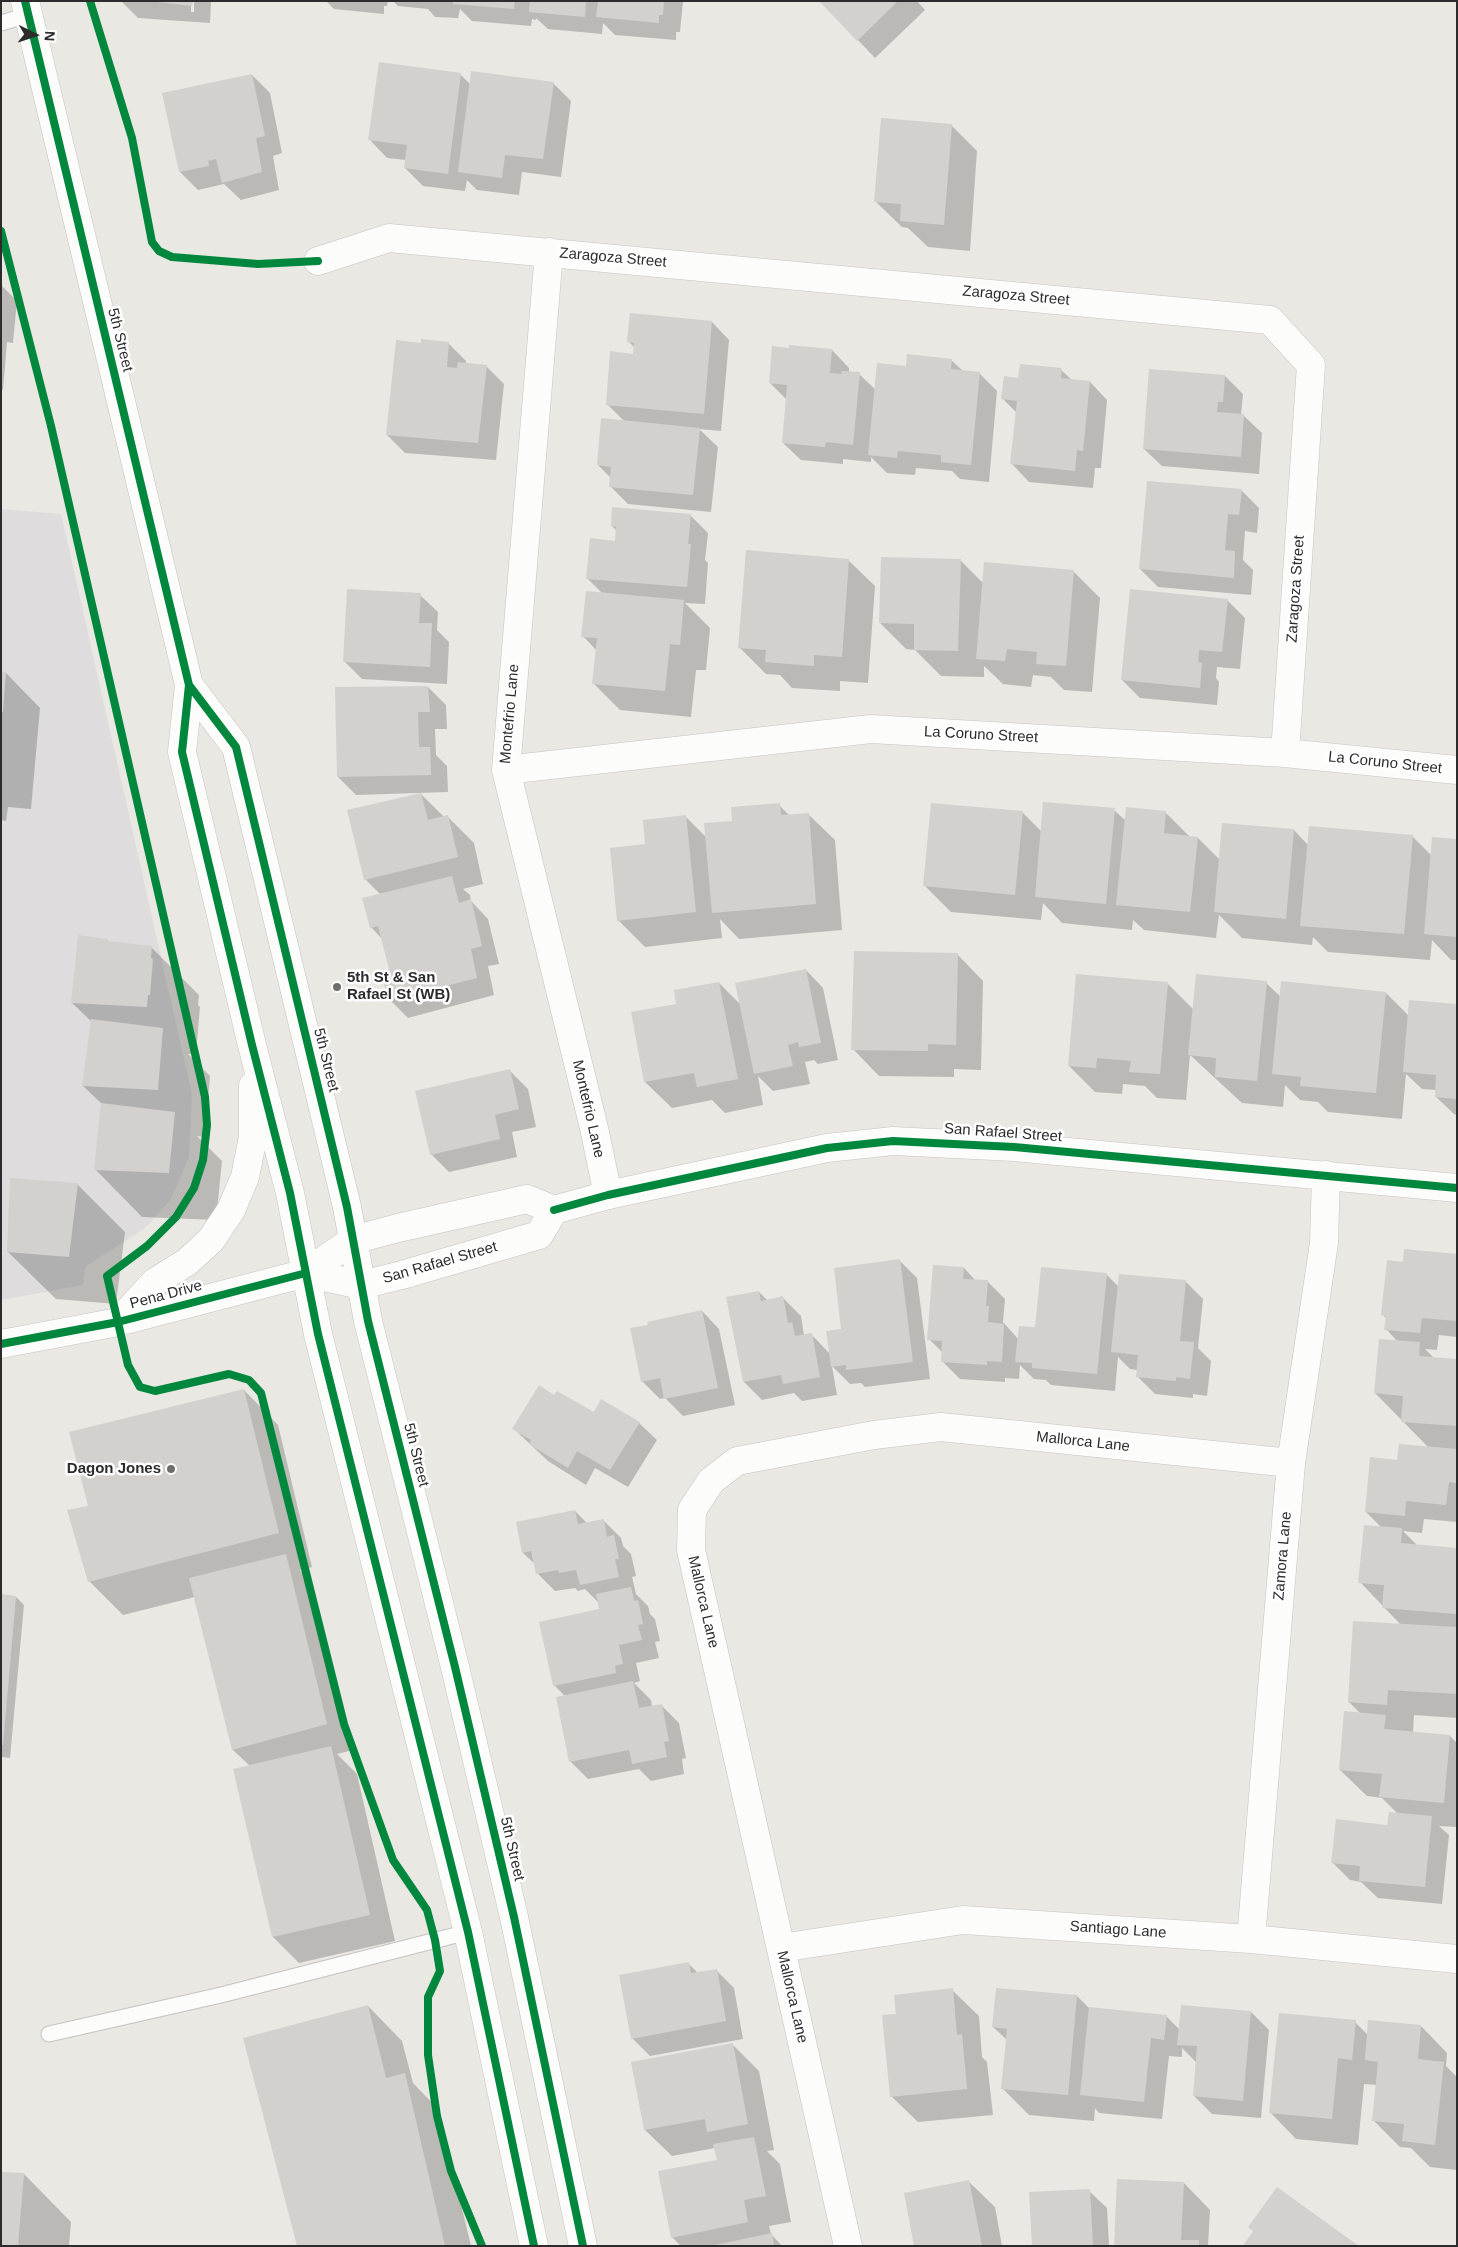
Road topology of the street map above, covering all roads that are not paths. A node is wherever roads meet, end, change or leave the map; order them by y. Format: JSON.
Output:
{"nodes":[{"id":1,"x":26,"y":8,"type":"edge"},
{"id":2,"x":1,"y":23,"type":"edge"},
{"id":3,"x":549,"y":252,"type":"junction"},
{"id":4,"x":318,"y":261,"type":"dead end"},
{"id":5,"x":189,"y":686,"type":"junction"},
{"id":6,"x":1285,"y":753,"type":"junction"},
{"id":7,"x":506,"y":770,"type":"junction"},
{"id":8,"x":1457,"y":770,"type":"edge"},
{"id":9,"x":252,"y":1045,"type":"junction"},
{"id":10,"x":1326,"y":1175,"type":"junction"},
{"id":11,"x":1457,"y":1188,"type":"edge"},
{"id":12,"x":608,"y":1195,"type":"junction"},
{"id":13,"x":554,"y":1210,"type":"junction"},
{"id":14,"x":353,"y":1240,"type":"junction"},
{"id":15,"x":306,"y":1273,"type":"junction"},
{"id":16,"x":361,"y":1285,"type":"junction"},
{"id":17,"x":118,"y":1322,"type":"junction"},
{"id":18,"x":1,"y":1344,"type":"edge"},
{"id":19,"x":1291,"y":1463,"type":"junction"},
{"id":20,"x":468,"y":1932,"type":"junction"},
{"id":21,"x":1251,"y":1939,"type":"junction"},
{"id":22,"x":781,"y":1948,"type":"junction"},
{"id":23,"x":1457,"y":1959,"type":"edge"},
{"id":24,"x":49,"y":2034,"type":"dead end"},
{"id":25,"x":534,"y":2246,"type":"edge"},
{"id":26,"x":583,"y":2246,"type":"edge"},
{"id":27,"x":848,"y":2246,"type":"edge"}],
"edges":[{"from":1,"to":2,"type":"lane"},
{"from":1,"to":5,"type":"street","name":"5th Street"},
{"from":3,"to":4,"type":"street","name":"Zaragoza Street"},
{"from":3,"to":6,"type":"street","name":"Zaragoza Street"},
{"from":3,"to":7,"type":"street","name":"Montefrio Lane"},
{"from":5,"to":9,"type":"street","name":"5th Street"},
{"from":5,"to":14,"type":"street","name":"5th Street"},
{"from":6,"to":7,"type":"street","name":"La Coruno Street"},
{"from":6,"to":8,"type":"street","name":"La Coruno Street"},
{"from":7,"to":12,"type":"street","name":"Montefrio Lane"},
{"from":9,"to":15,"type":"street","name":"5th Street"},
{"from":9,"to":17,"type":"street"},
{"from":10,"to":11,"type":"street","name":"San Rafael Street"},
{"from":10,"to":12,"type":"street","name":"San Rafael Street"},
{"from":10,"to":19,"type":"street","name":"Zamora Lane"},
{"from":12,"to":13,"type":"street","name":"San Rafael Street"},
{"from":13,"to":14,"type":"street"},
{"from":13,"to":16,"type":"street","name":"San Rafael Street"},
{"from":14,"to":15,"type":"street"},
{"from":14,"to":16,"type":"street","name":"5th Street"},
{"from":15,"to":16,"type":"street","name":"San Rafael Street"},
{"from":15,"to":17,"type":"street","name":"Pena Drive"},
{"from":15,"to":20,"type":"street","name":"5th Street"},
{"from":16,"to":26,"type":"street","name":"5th Street"},
{"from":17,"to":18,"type":"street","name":"Pena Drive"},
{"from":19,"to":21,"type":"street","name":"Zamora Lane"},
{"from":19,"to":22,"type":"street","name":"Mallorca Lane"},
{"from":20,"to":24,"type":"lane"},
{"from":20,"to":25,"type":"street","name":"5th Street"},
{"from":21,"to":22,"type":"street","name":"Santiago Lane"},
{"from":21,"to":23,"type":"street","name":"Santiago Lane"},
{"from":22,"to":27,"type":"street","name":"Mallorca Lane"}]}
